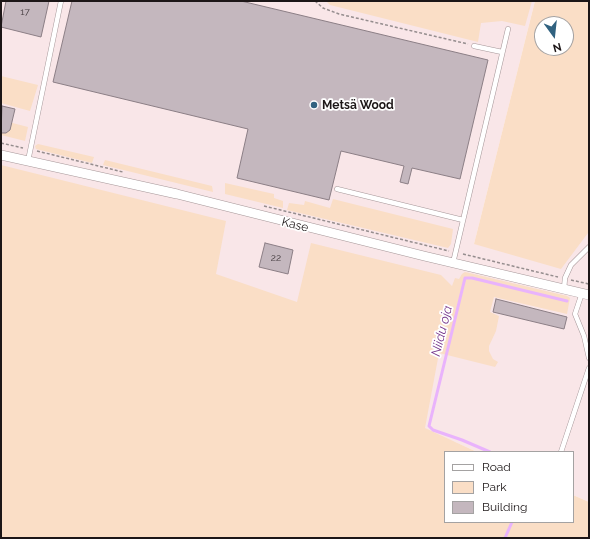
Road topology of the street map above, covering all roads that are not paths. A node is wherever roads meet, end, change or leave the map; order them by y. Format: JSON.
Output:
{"nodes":[{"id":1,"x":60,"y":1,"type":"edge"},
{"id":2,"x":508,"y":29,"type":"dead end"},
{"id":3,"x":474,"y":46,"type":"road end"},
{"id":4,"x":502,"y":52,"type":"junction"},
{"id":5,"x":1,"y":154,"type":"edge"},
{"id":6,"x":28,"y":161,"type":"junction"},
{"id":7,"x":337,"y":188,"type":"dead end"},
{"id":8,"x":463,"y":220,"type":"junction"},
{"id":9,"x":589,"y":247,"type":"edge"},
{"id":10,"x":453,"y":263,"type":"junction"},
{"id":11,"x":564,"y":289,"type":"junction"},
{"id":12,"x":586,"y":294,"type":"edge"},
{"id":13,"x":589,"y":358,"type":"edge"},
{"id":14,"x":589,"y":368,"type":"edge"},
{"id":15,"x":561,"y":451,"type":"edge"}],
"edges":[{"from":1,"to":6,"type":"lane"},
{"from":2,"to":4,"type":"lane"},
{"from":3,"to":4,"type":"lane"},
{"from":4,"to":8,"type":"lane"},
{"from":5,"to":6,"type":"street","name":"Kase"},
{"from":6,"to":10,"type":"street","name":"Kase"},
{"from":7,"to":8,"type":"lane"},
{"from":8,"to":10,"type":"lane"},
{"from":9,"to":11,"type":"lane"},
{"from":10,"to":11,"type":"street","name":"Kase"},
{"from":11,"to":12,"type":"street","name":"Kase"},
{"from":12,"to":13,"type":"lane"},
{"from":14,"to":15,"type":"lane"}]}
